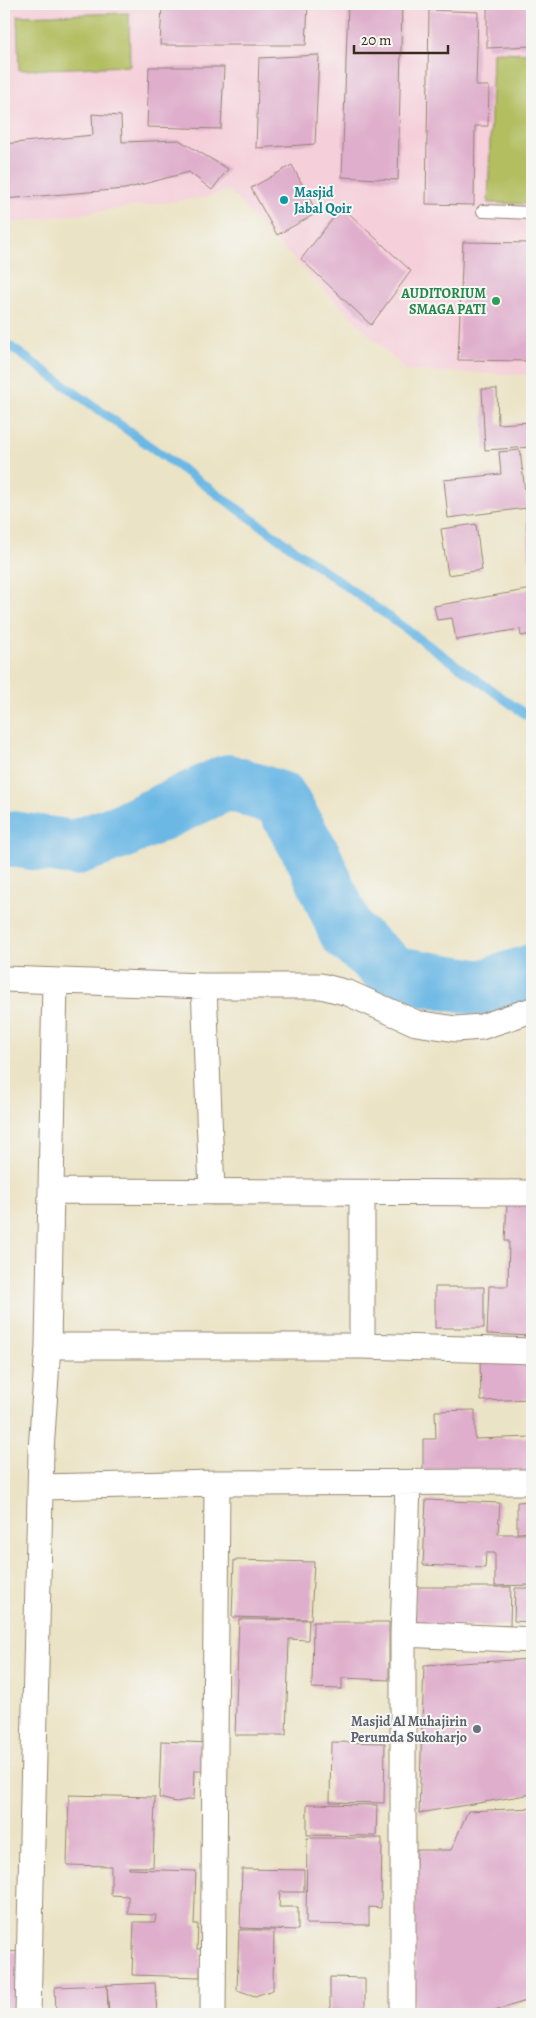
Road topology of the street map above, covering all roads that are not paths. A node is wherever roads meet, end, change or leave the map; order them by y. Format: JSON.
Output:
{"nodes":[{"id":1,"x":483,"y":211,"type":"dead end"},
{"id":2,"x":532,"y":213,"type":"edge"},
{"id":3,"x":4,"y":979,"type":"edge"},
{"id":4,"x":55,"y":981,"type":"junction"},
{"id":5,"x":204,"y":986,"type":"junction"},
{"id":6,"x":532,"y":1010,"type":"edge"},
{"id":7,"x":52,"y":1191,"type":"junction"},
{"id":8,"x":212,"y":1192,"type":"junction"},
{"id":9,"x":362,"y":1193,"type":"junction"},
{"id":10,"x":532,"y":1193,"type":"edge"},
{"id":11,"x":48,"y":1346,"type":"junction"},
{"id":12,"x":362,"y":1346,"type":"junction"},
{"id":13,"x":532,"y":1351,"type":"edge"},
{"id":14,"x":532,"y":1482,"type":"edge"},
{"id":15,"x":217,"y":1483,"type":"junction"},
{"id":16,"x":408,"y":1484,"type":"junction"},
{"id":17,"x":40,"y":1487,"type":"junction"},
{"id":18,"x":403,"y":1634,"type":"junction"},
{"id":19,"x":532,"y":1640,"type":"edge"},
{"id":20,"x":28,"y":2014,"type":"edge"},
{"id":21,"x":213,"y":2014,"type":"edge"},
{"id":22,"x":403,"y":2014,"type":"edge"}],
"edges":[{"from":1,"to":2,"type":"lane"},
{"from":3,"to":4,"type":"street"},
{"from":4,"to":5,"type":"street"},
{"from":4,"to":7,"type":"street"},
{"from":5,"to":6,"type":"street"},
{"from":5,"to":8,"type":"street"},
{"from":7,"to":8,"type":"street"},
{"from":7,"to":11,"type":"street"},
{"from":8,"to":9,"type":"street"},
{"from":9,"to":10,"type":"street"},
{"from":9,"to":12,"type":"street"},
{"from":11,"to":12,"type":"street"},
{"from":11,"to":17,"type":"street"},
{"from":12,"to":13,"type":"street"},
{"from":14,"to":16,"type":"street"},
{"from":15,"to":16,"type":"street"},
{"from":15,"to":17,"type":"street"},
{"from":15,"to":21,"type":"street"},
{"from":16,"to":18,"type":"street"},
{"from":17,"to":20,"type":"street"},
{"from":18,"to":19,"type":"street"},
{"from":18,"to":22,"type":"street"}]}
